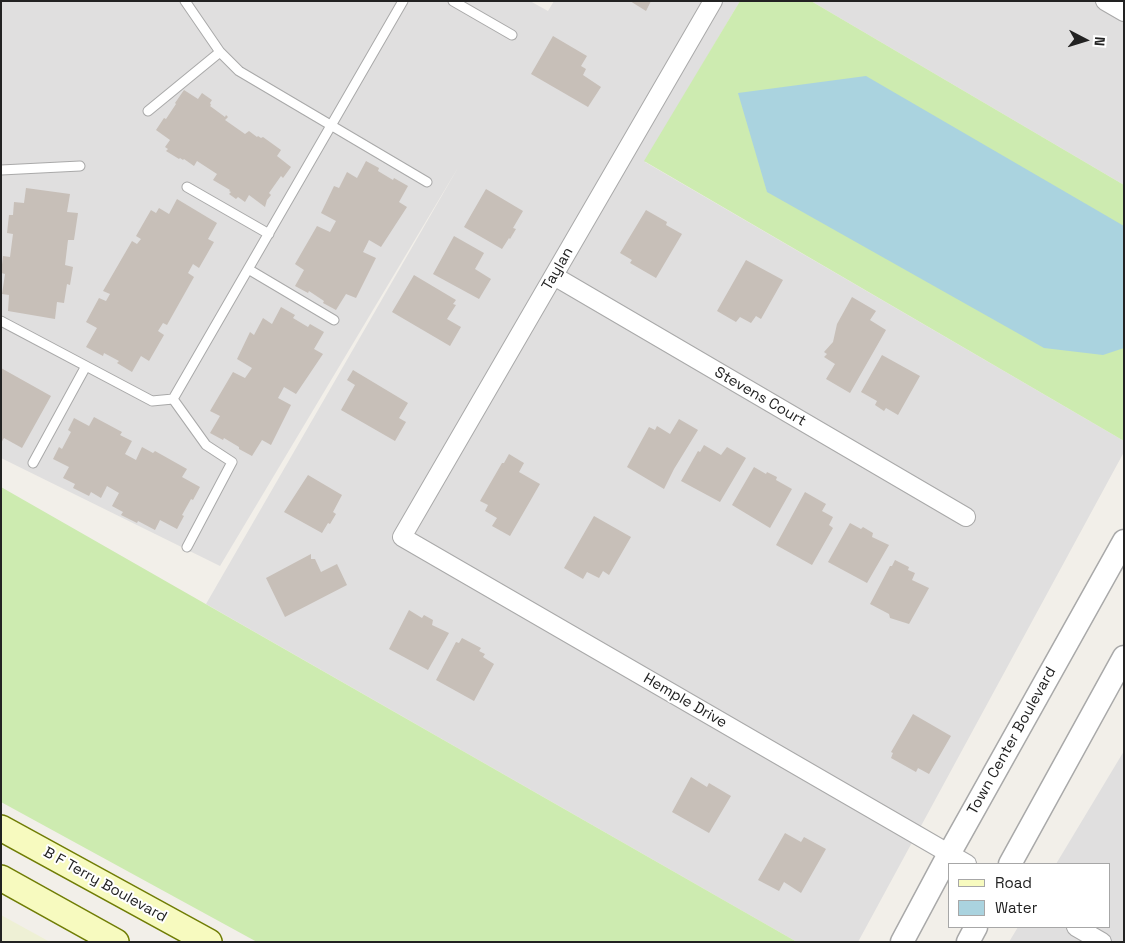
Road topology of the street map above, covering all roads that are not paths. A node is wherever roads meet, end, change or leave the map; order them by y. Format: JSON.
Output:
{"nodes":[{"id":1,"x":185,"y":1,"type":"edge"},
{"id":2,"x":403,"y":1,"type":"edge"},
{"id":3,"x":453,"y":1,"type":"edge"},
{"id":4,"x":713,"y":1,"type":"edge"},
{"id":5,"x":1105,"y":1,"type":"edge"},
{"id":6,"x":1124,"y":12,"type":"edge"},
{"id":7,"x":512,"y":35,"type":"dead end"},
{"id":8,"x":220,"y":52,"type":"junction"},
{"id":9,"x":148,"y":111,"type":"dead end"},
{"id":10,"x":332,"y":125,"type":"junction"},
{"id":11,"x":80,"y":166,"type":"dead end"},
{"id":12,"x":1,"y":170,"type":"edge"},
{"id":13,"x":427,"y":182,"type":"dead end"},
{"id":14,"x":187,"y":188,"type":"dead end"},
{"id":15,"x":269,"y":234,"type":"junction"},
{"id":16,"x":248,"y":269,"type":"junction"},
{"id":17,"x":554,"y":276,"type":"junction"},
{"id":18,"x":334,"y":320,"type":"dead end"},
{"id":19,"x":1,"y":321,"type":"edge"},
{"id":20,"x":86,"y":366,"type":"junction"},
{"id":21,"x":172,"y":399,"type":"junction"},
{"id":22,"x":33,"y":463,"type":"dead end"},
{"id":23,"x":966,"y":517,"type":"dead end"},
{"id":24,"x":402,"y":537,"type":"joint"},
{"id":25,"x":1124,"y":541,"type":"edge"},
{"id":26,"x":187,"y":547,"type":"dead end"},
{"id":27,"x":1124,"y":657,"type":"edge"},
{"id":28,"x":1,"y":828,"type":"edge"},
{"id":29,"x":958,"y":859,"type":"edge"},
{"id":30,"x":1011,"y":863,"type":"edge"},
{"id":31,"x":948,"y":874,"type":"edge"},
{"id":32,"x":1,"y":878,"type":"edge"},
{"id":33,"x":975,"y":928,"type":"edge"},
{"id":34,"x":1078,"y":928,"type":"edge"},
{"id":35,"x":116,"y":942,"type":"edge"},
{"id":36,"x":209,"y":942,"type":"edge"},
{"id":37,"x":902,"y":942,"type":"edge"},
{"id":38,"x":968,"y":942,"type":"edge"},
{"id":39,"x":1102,"y":942,"type":"edge"}],
"edges":[{"from":1,"to":8,"type":"lane"},
{"from":2,"to":10,"type":"lane"},
{"from":3,"to":7,"type":"lane"},
{"from":4,"to":17,"type":"street","name":"Taylan"},
{"from":5,"to":6,"type":"street"},
{"from":8,"to":9,"type":"lane"},
{"from":8,"to":10,"type":"lane"},
{"from":10,"to":13,"type":"lane"},
{"from":10,"to":15,"type":"lane"},
{"from":11,"to":12,"type":"lane"},
{"from":14,"to":15,"type":"lane"},
{"from":15,"to":16,"type":"lane"},
{"from":16,"to":18,"type":"lane"},
{"from":16,"to":21,"type":"lane"},
{"from":17,"to":23,"type":"street","name":"Stevens Court"},
{"from":17,"to":24,"type":"street","name":"Taylan"},
{"from":19,"to":20,"type":"lane"},
{"from":20,"to":21,"type":"lane"},
{"from":20,"to":22,"type":"lane"},
{"from":21,"to":26,"type":"lane"},
{"from":24,"to":29,"type":"street","name":"Hemple Drive"},
{"from":25,"to":29,"type":"street","name":"Town Center Boulevard"},
{"from":27,"to":30,"type":"street"},
{"from":28,"to":36,"type":"main road","name":"B F Terry Boulevard"},
{"from":31,"to":37,"type":"street","name":"Town Center Boulevard"},
{"from":32,"to":35,"type":"main road"},
{"from":33,"to":38,"type":"street"},
{"from":34,"to":39,"type":"street"}]}
